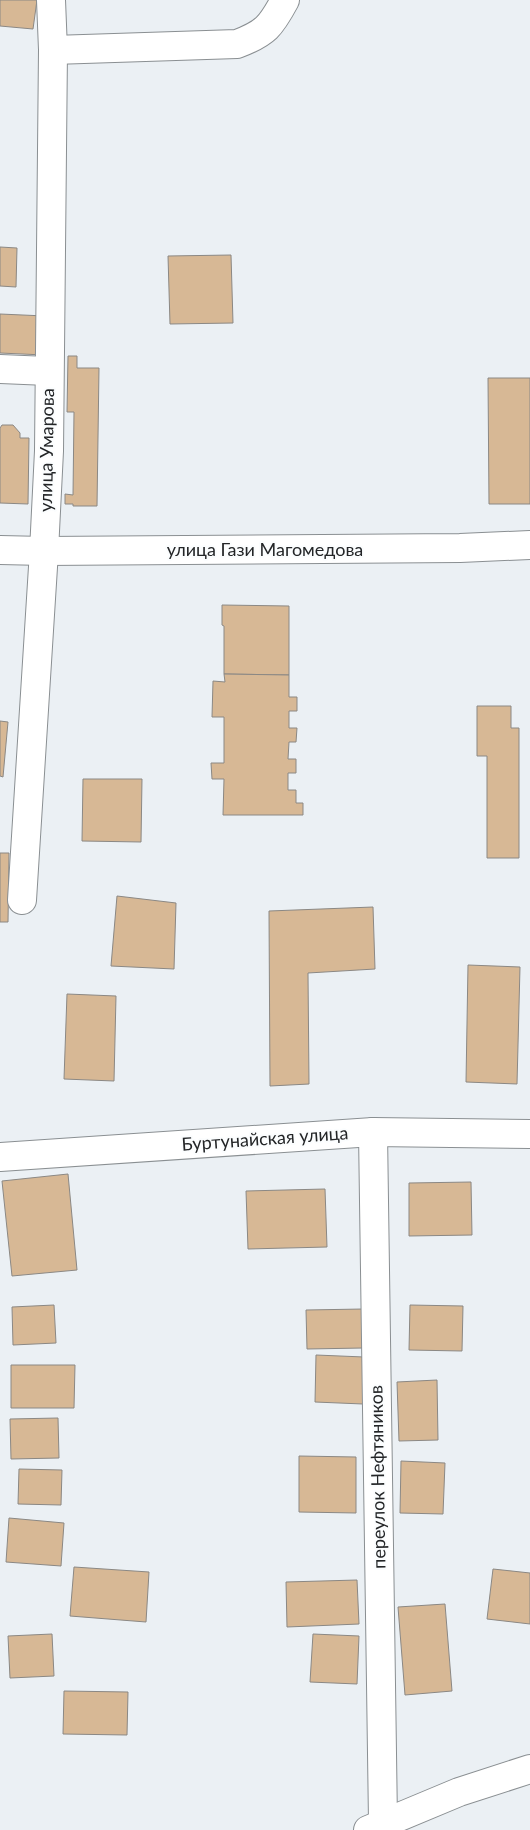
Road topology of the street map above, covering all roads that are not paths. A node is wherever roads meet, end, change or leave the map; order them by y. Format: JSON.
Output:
{"nodes":[{"id":1,"x":51,"y":0,"type":"edge"},
{"id":2,"x":286,"y":0,"type":"edge"},
{"id":3,"x":53,"y":50,"type":"junction"},
{"id":4,"x":0,"y":369,"type":"edge"},
{"id":5,"x":48,"y":371,"type":"junction"},
{"id":6,"x":530,"y":545,"type":"edge"},
{"id":7,"x":0,"y":550,"type":"edge"},
{"id":8,"x":44,"y":551,"type":"junction"},
{"id":9,"x":22,"y":900,"type":"dead end"},
{"id":10,"x":372,"y":1132,"type":"junction"},
{"id":11,"x":530,"y":1134,"type":"edge"},
{"id":12,"x":0,"y":1157,"type":"edge"},
{"id":13,"x":530,"y":1769,"type":"edge"},
{"id":14,"x":375,"y":1826,"type":"edge"}],
"edges":[{"from":1,"to":3,"type":"street","name":"улица Умарова"},
{"from":2,"to":3,"type":"street"},
{"from":3,"to":5,"type":"street","name":"улица Умарова"},
{"from":4,"to":5,"type":"street"},
{"from":5,"to":8,"type":"street","name":"улица Умарова"},
{"from":6,"to":8,"type":"street","name":"улица Гази Магомедова"},
{"from":7,"to":8,"type":"street","name":"улица Гази Магомедова"},
{"from":8,"to":9,"type":"street","name":"улица Умарова"},
{"from":10,"to":11,"type":"street","name":"Буртунайская улица"},
{"from":10,"to":12,"type":"street","name":"Буртунайская улица"},
{"from":10,"to":14,"type":"street","name":"переулок Нефтяников"},
{"from":13,"to":14,"type":"street"}]}
